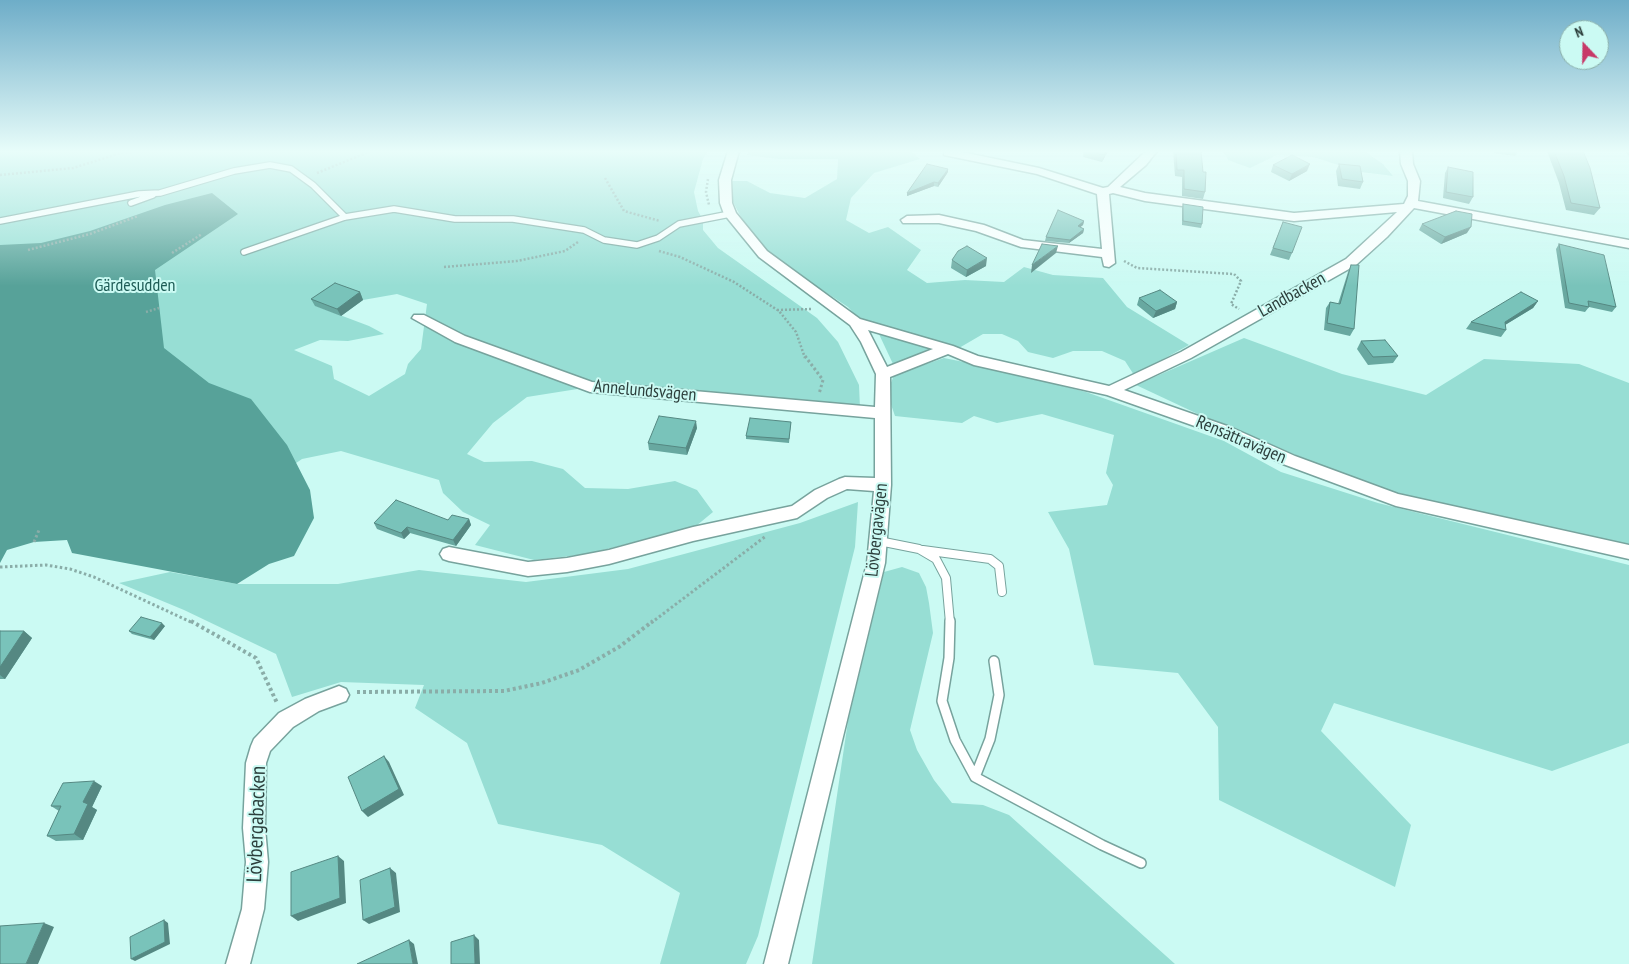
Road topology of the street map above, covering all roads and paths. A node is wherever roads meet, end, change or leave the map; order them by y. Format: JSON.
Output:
{"nodes":[{"id":1,"x":129,"y":196,"type":"edge"},
{"id":2,"x":151,"y":196,"type":"edge"},
{"id":3,"x":323,"y":196,"type":"edge"},
{"id":4,"x":615,"y":196,"type":"edge"},
{"id":5,"x":726,"y":196,"type":"edge"},
{"id":6,"x":1108,"y":196,"type":"edge"},
{"id":7,"x":1140,"y":196,"type":"edge"},
{"id":8,"x":1414,"y":196,"type":"edge"},
{"id":9,"x":131,"y":203,"type":"dead end"},
{"id":10,"x":1408,"y":206,"type":"junction"},
{"id":11,"x":146,"y":213,"type":"dead end"},
{"id":12,"x":730,"y":214,"type":"junction"},
{"id":13,"x":345,"y":217,"type":"junction"},
{"id":14,"x":907,"y":220,"type":"dead end"},
{"id":15,"x":0,"y":221,"type":"edge"},
{"id":16,"x":675,"y":226,"type":"junction"},
{"id":17,"x":593,"y":233,"type":"junction"},
{"id":18,"x":202,"y":234,"type":"dead end"},
{"id":19,"x":1629,"y":244,"type":"edge"},
{"id":20,"x":636,"y":245,"type":"junction"},
{"id":21,"x":28,"y":250,"type":"dead end"},
{"id":22,"x":244,"y":252,"type":"dead end"},
{"id":23,"x":172,"y":253,"type":"dead end"},
{"id":24,"x":1108,"y":259,"type":"junction"},
{"id":25,"x":444,"y":267,"type":"dead end"},
{"id":26,"x":159,"y":308,"type":"dead end"},
{"id":27,"x":146,"y":312,"type":"dead end"},
{"id":28,"x":419,"y":318,"type":"dead end"},
{"id":29,"x":1252,"y":318,"type":"junction"},
{"id":30,"x":855,"y":322,"type":"junction"},
{"id":31,"x":948,"y":349,"type":"junction"},
{"id":32,"x":884,"y":374,"type":"junction"},
{"id":33,"x":1110,"y":391,"type":"junction"},
{"id":34,"x":816,"y":406,"type":"junction"},
{"id":35,"x":884,"y":412,"type":"junction"},
{"id":36,"x":883,"y":485,"type":"junction"},
{"id":37,"x":39,"y":530,"type":"dead end"},
{"id":38,"x":767,"y":534,"type":"dead end"},
{"id":39,"x":879,"y":541,"type":"junction"},
{"id":40,"x":34,"y":542,"type":"dead end"},
{"id":41,"x":919,"y":549,"type":"junction"},
{"id":42,"x":1629,"y":552,"type":"edge"},
{"id":43,"x":448,"y":554,"type":"dead end"},
{"id":44,"x":0,"y":567,"type":"edge"},
{"id":45,"x":1002,"y":592,"type":"dead end"},
{"id":46,"x":994,"y":662,"type":"dead end"},
{"id":47,"x":339,"y":695,"type":"joint"},
{"id":48,"x":286,"y":720,"type":"junction"},
{"id":49,"x":975,"y":777,"type":"junction"},
{"id":50,"x":1141,"y":863,"type":"dead end"},
{"id":51,"x":238,"y":964,"type":"edge"},
{"id":52,"x":776,"y":964,"type":"edge"}],
"edges":[{"from":1,"to":15,"type":"lane"},
{"from":2,"to":9,"type":"lane"},
{"from":3,"to":13,"type":"lane"},
{"from":4,"to":16,"type":"path"},
{"from":5,"to":12,"type":"street","name":"Lövbergavägen"},
{"from":6,"to":24,"type":"street"},
{"from":7,"to":10,"type":"street"},
{"from":8,"to":10,"type":"street"},
{"from":10,"to":19,"type":"street"},
{"from":10,"to":29,"type":"street","name":"Landbacken"},
{"from":11,"to":21,"type":"path"},
{"from":12,"to":16,"type":"lane"},
{"from":12,"to":30,"type":"street","name":"Lövbergavägen"},
{"from":13,"to":17,"type":"lane"},
{"from":13,"to":22,"type":"lane"},
{"from":14,"to":24,"type":"street"},
{"from":16,"to":20,"type":"lane"},
{"from":17,"to":20,"type":"lane"},
{"from":17,"to":25,"type":"path"},
{"from":18,"to":23,"type":"path"},
{"from":20,"to":34,"type":"path"},
{"from":24,"to":29,"type":"path"},
{"from":26,"to":27,"type":"path"},
{"from":28,"to":34,"type":"street","name":"Annelundsvägen"},
{"from":29,"to":33,"type":"street","name":"Landbacken"},
{"from":30,"to":31,"type":"street","name":"Rensättravägen"},
{"from":30,"to":32,"type":"street","name":"Lövbergavägen"},
{"from":31,"to":32,"type":"street"},
{"from":31,"to":33,"type":"street","name":"Rensättravägen"},
{"from":32,"to":35,"type":"street","name":"Lövbergavägen"},
{"from":33,"to":42,"type":"street","name":"Rensättravägen"},
{"from":34,"to":35,"type":"street","name":"Annelundsvägen"},
{"from":35,"to":36,"type":"street","name":"Lövbergavägen"},
{"from":36,"to":39,"type":"street","name":"Lövbergavägen"},
{"from":36,"to":43,"type":"street"},
{"from":37,"to":40,"type":"path"},
{"from":38,"to":47,"type":"path"},
{"from":39,"to":41,"type":"lane"},
{"from":39,"to":52,"type":"street","name":"Lövbergavägen"},
{"from":41,"to":45,"type":"lane"},
{"from":41,"to":49,"type":"lane"},
{"from":44,"to":48,"type":"path"},
{"from":46,"to":49,"type":"lane"},
{"from":47,"to":48,"type":"street","name":"Lövbergabacken"},
{"from":48,"to":51,"type":"street","name":"Lövbergabacken"},
{"from":49,"to":50,"type":"lane"}]}
